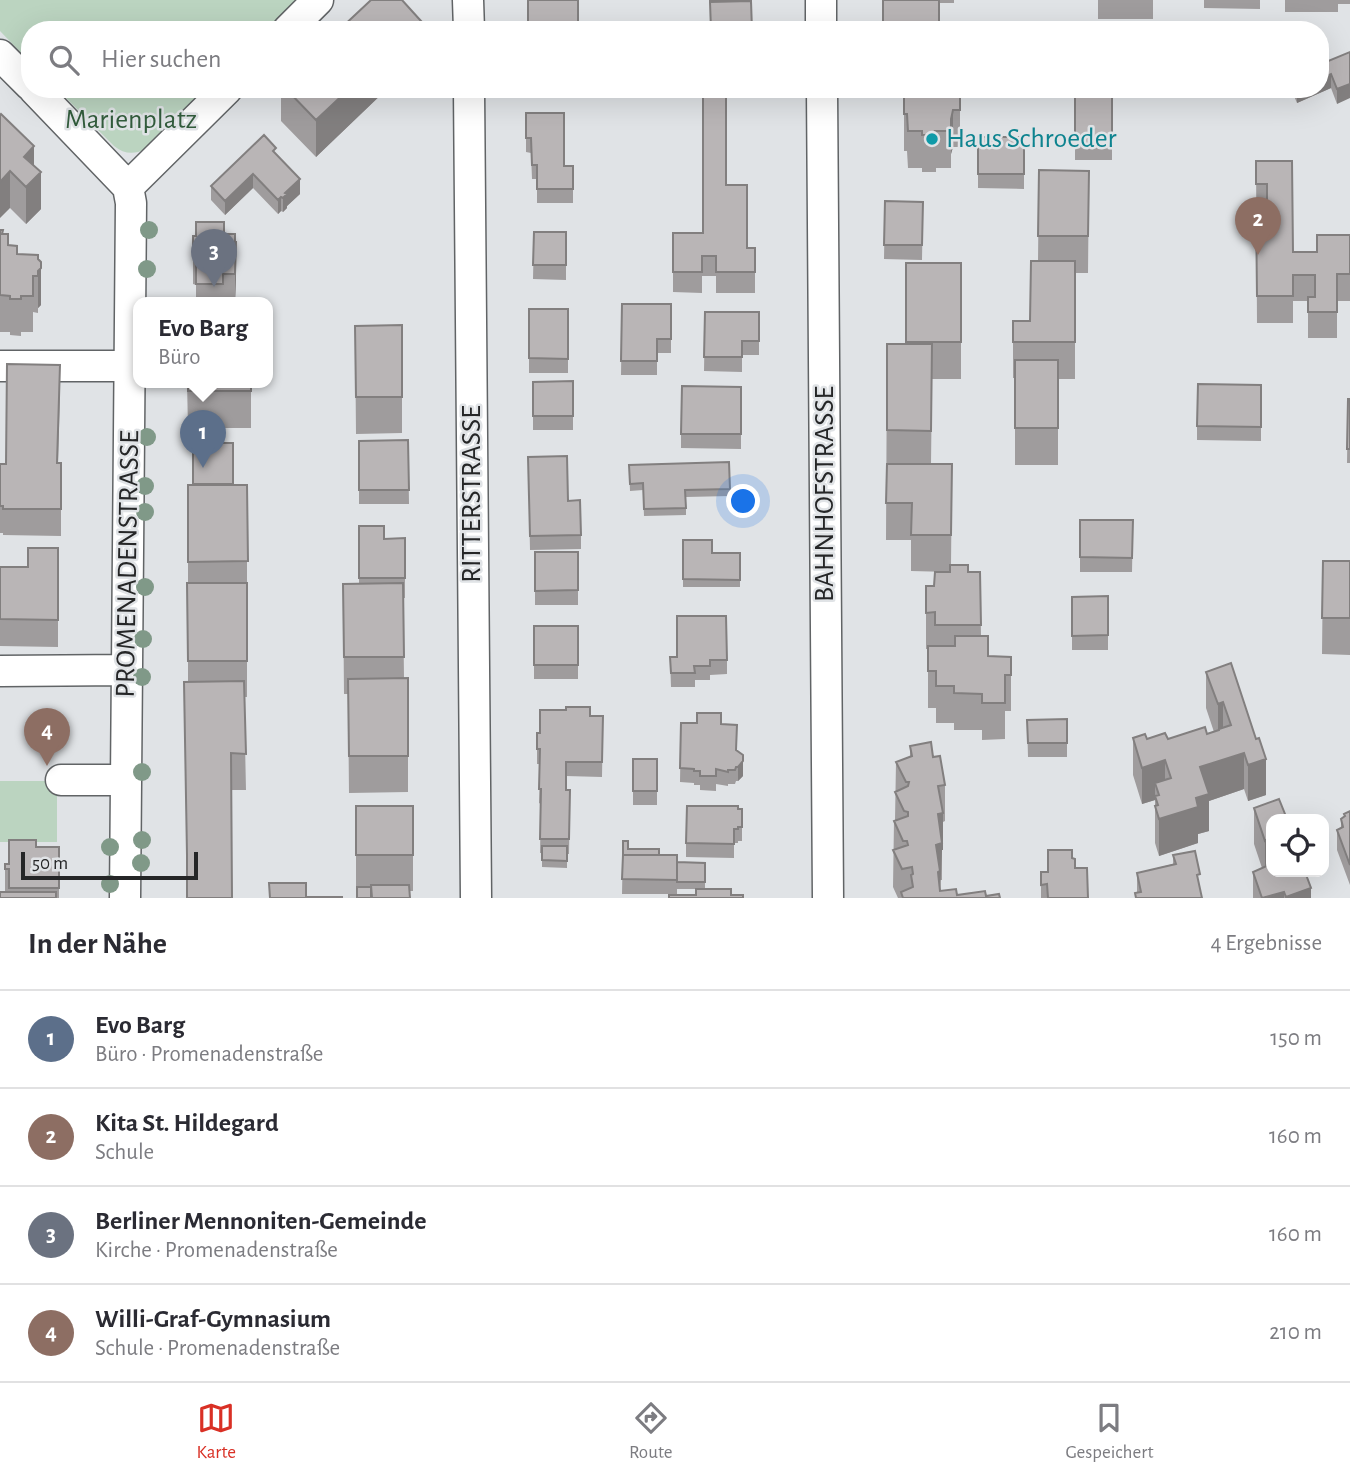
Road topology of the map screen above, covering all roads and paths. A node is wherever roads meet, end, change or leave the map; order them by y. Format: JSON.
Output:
{"nodes":[{"id":1,"x":318,"y":0,"type":"edge"},
{"id":2,"x":468,"y":0,"type":"edge"},
{"id":3,"x":821,"y":0,"type":"edge"},
{"id":4,"x":297,"y":21,"type":"edge"},
{"id":5,"x":468,"y":21,"type":"edge"},
{"id":6,"x":821,"y":21,"type":"edge"},
{"id":7,"x":0,"y":55,"type":"edge"},
{"id":8,"x":21,"y":76,"type":"edge"},
{"id":9,"x":43,"y":98,"type":"edge"},
{"id":10,"x":218,"y":98,"type":"edge"},
{"id":11,"x":469,"y":98,"type":"edge"},
{"id":12,"x":822,"y":98,"type":"edge"},
{"id":13,"x":128,"y":187,"type":"junction"},
{"id":14,"x":0,"y":366,"type":"edge"},
{"id":15,"x":129,"y":366,"type":"junction"},
{"id":16,"x":127,"y":670,"type":"junction"},
{"id":17,"x":0,"y":671,"type":"edge"},
{"id":18,"x":61,"y":780,"type":"dead end"},
{"id":19,"x":126,"y":780,"type":"junction"},
{"id":20,"x":125,"y":898,"type":"edge"},
{"id":21,"x":476,"y":898,"type":"edge"},
{"id":22,"x":828,"y":898,"type":"edge"}],
"edges":[{"from":1,"to":4,"type":"street"},
{"from":2,"to":5,"type":"street"},
{"from":3,"to":6,"type":"street"},
{"from":7,"to":8,"type":"street"},
{"from":9,"to":13,"type":"street"},
{"from":10,"to":13,"type":"street"},
{"from":11,"to":21,"type":"street","name":"RITTERSTRASSE"},
{"from":12,"to":22,"type":"street","name":"BAHNHOFSTRASSE"},
{"from":13,"to":15,"type":"street","name":"PROMENADENSTRASSE"},
{"from":14,"to":15,"type":"street"},
{"from":15,"to":16,"type":"street","name":"PROMENADENSTRASSE"},
{"from":16,"to":17,"type":"street"},
{"from":16,"to":19,"type":"street","name":"PROMENADENSTRASSE"},
{"from":18,"to":19,"type":"street"},
{"from":19,"to":20,"type":"street","name":"PROMENADENSTRASSE"}]}
